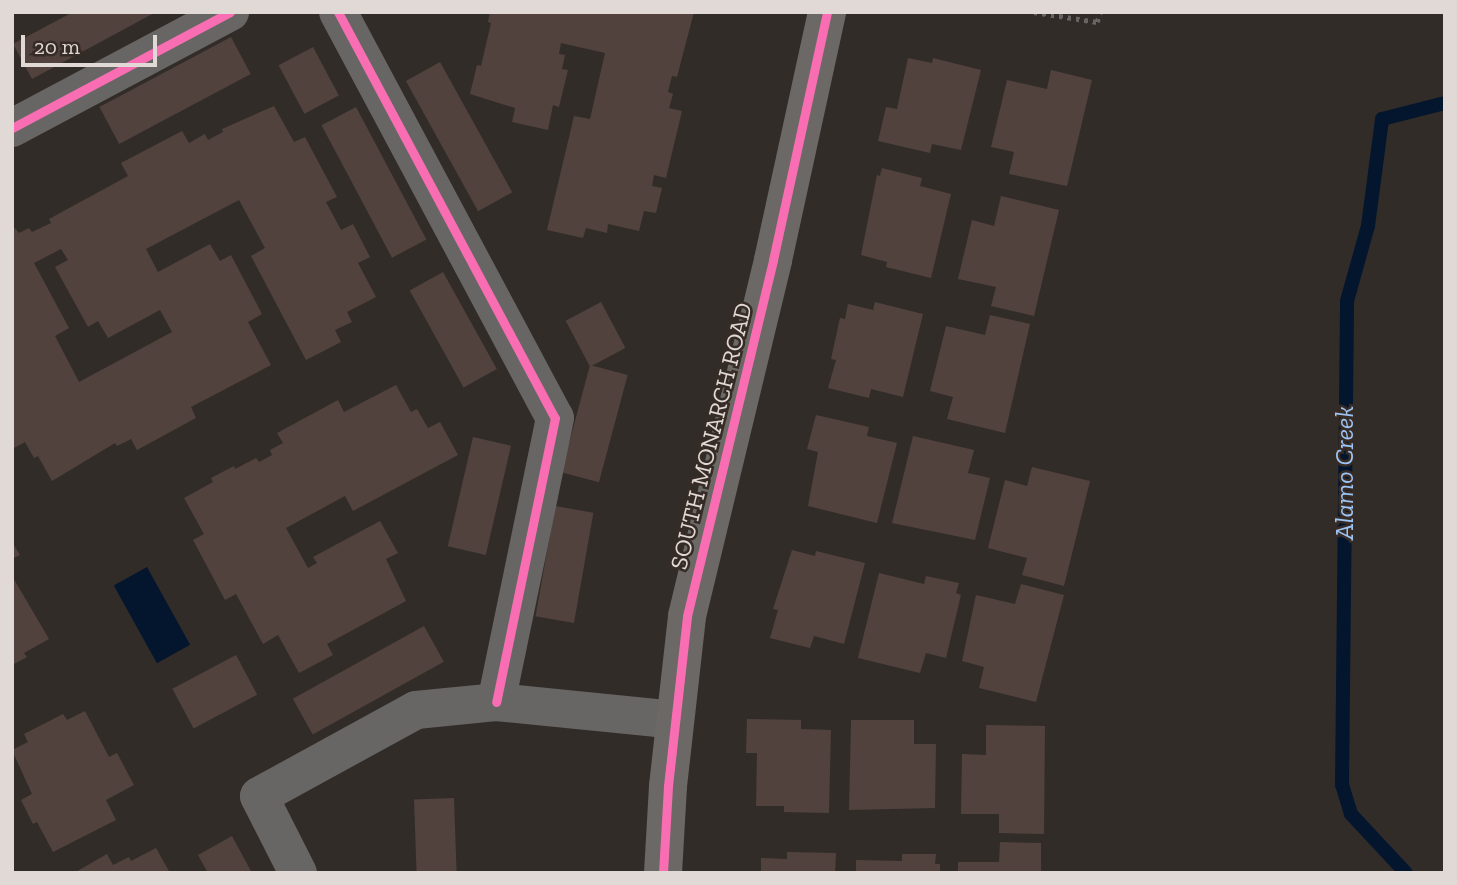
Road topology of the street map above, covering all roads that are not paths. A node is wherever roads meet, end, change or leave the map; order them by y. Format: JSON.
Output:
{"nodes":[{"id":1,"x":230,"y":12,"type":"edge"},
{"id":2,"x":338,"y":12,"type":"edge"},
{"id":3,"x":827,"y":12,"type":"edge"},
{"id":4,"x":12,"y":128,"type":"edge"},
{"id":5,"x":496,"y":702,"type":"junction"},
{"id":6,"x":675,"y":720,"type":"junction"},
{"id":7,"x":298,"y":873,"type":"edge"},
{"id":8,"x":663,"y":873,"type":"edge"}],
"edges":[{"from":1,"to":4,"type":"street"},
{"from":2,"to":5,"type":"street"},
{"from":3,"to":6,"type":"street","name":"SOUTH MONARCH ROAD"},
{"from":5,"to":6,"type":"street"},
{"from":5,"to":7,"type":"street"},
{"from":6,"to":8,"type":"street","name":"SOUTH MONARCH ROAD"}]}
